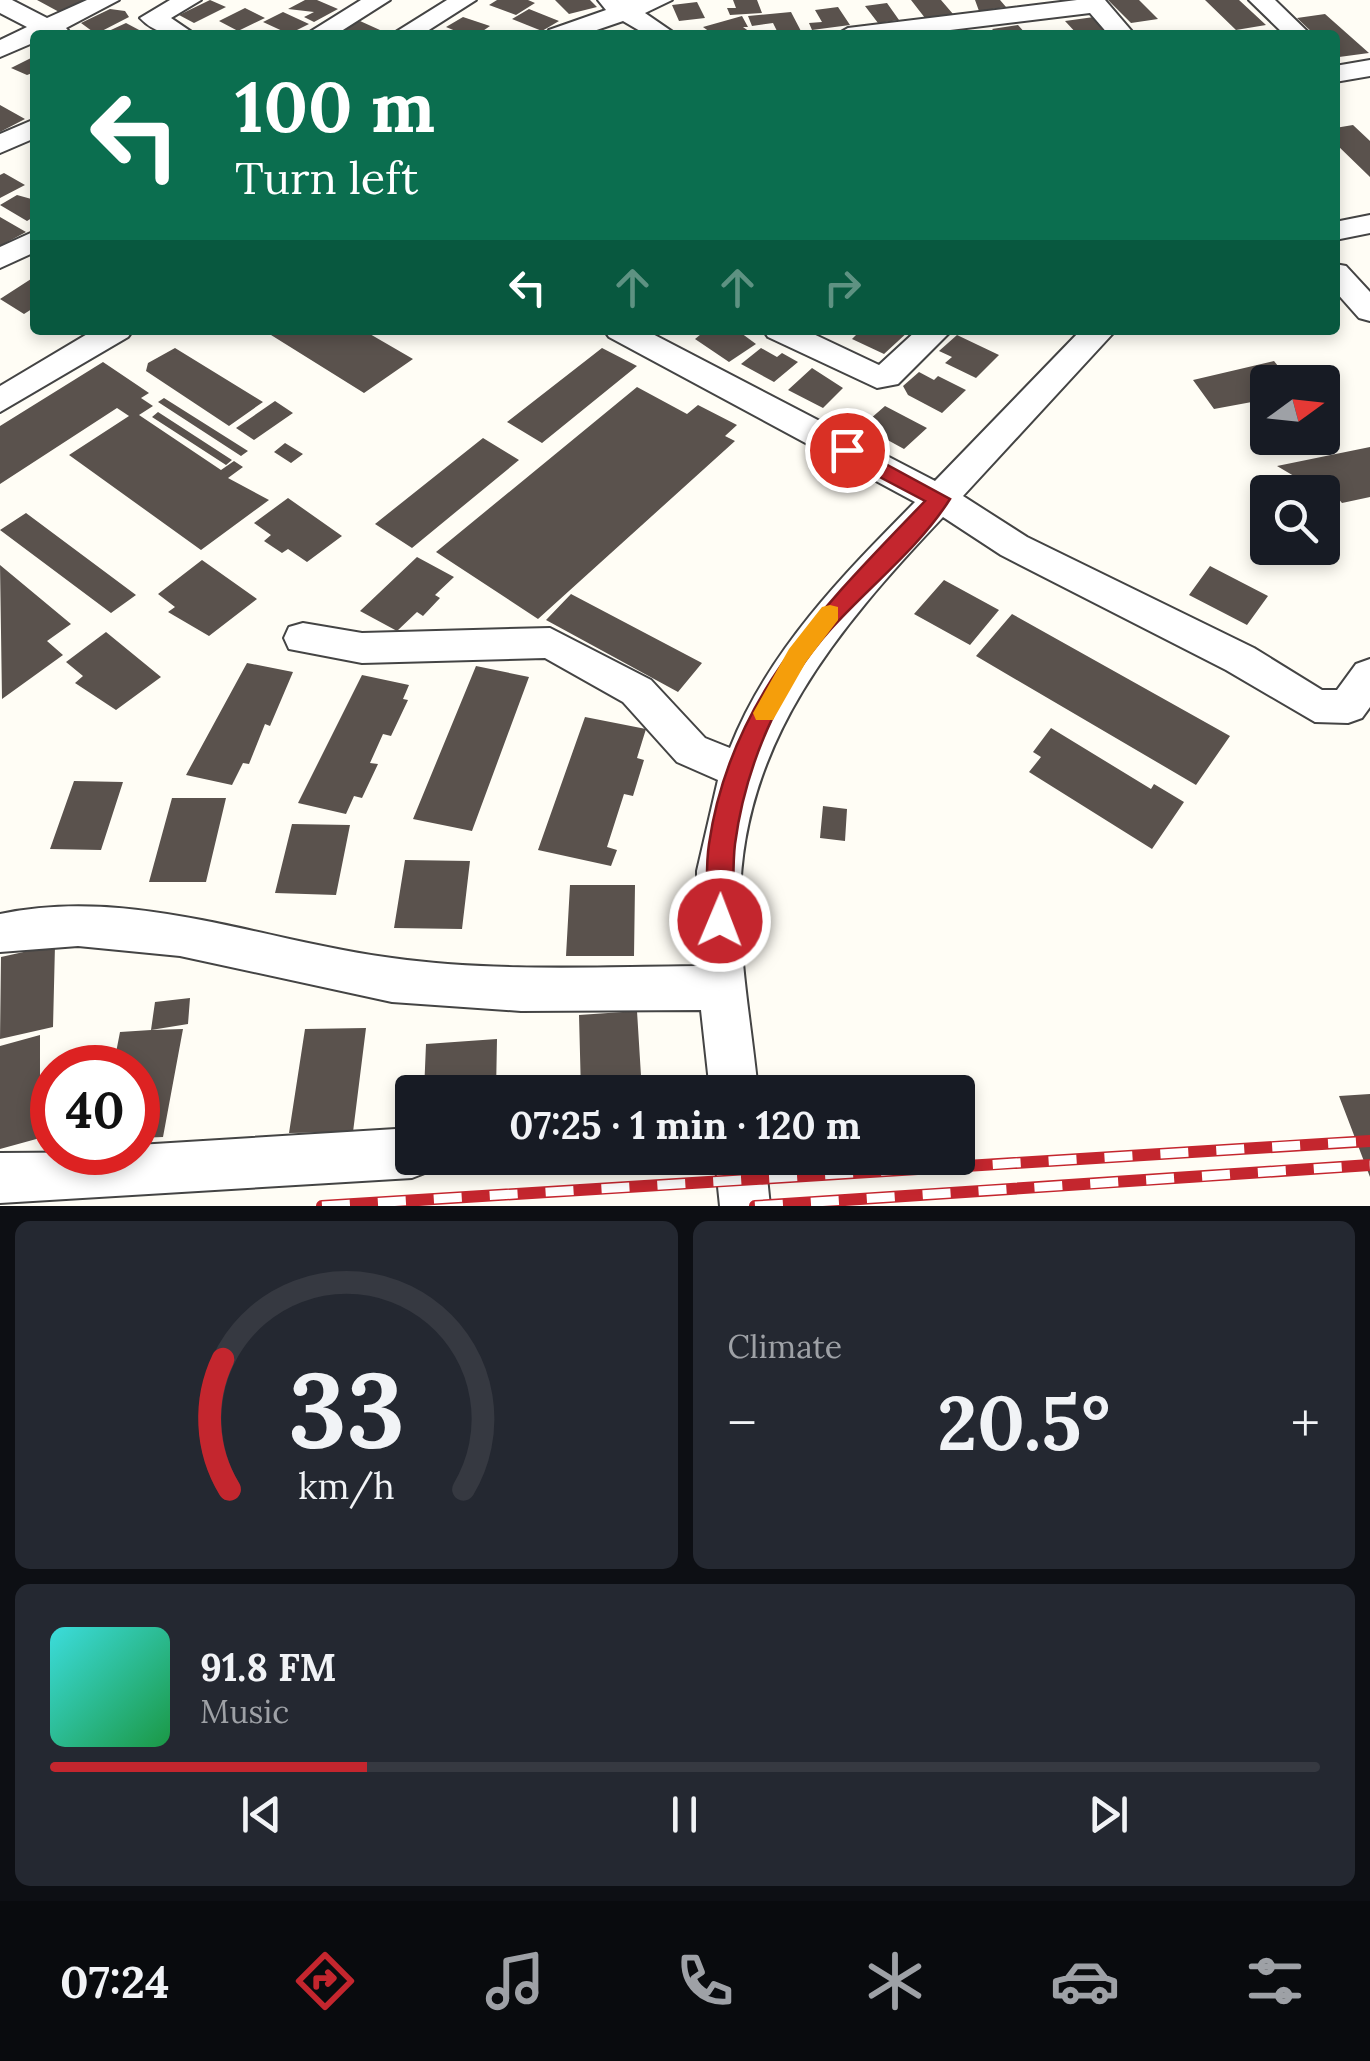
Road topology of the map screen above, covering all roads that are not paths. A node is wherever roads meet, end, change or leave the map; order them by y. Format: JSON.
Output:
{"nodes":[{"id":1,"x":107,"y":0,"type":"edge"},
{"id":2,"x":189,"y":0,"type":"edge"},
{"id":3,"x":464,"y":0,"type":"edge"},
{"id":4,"x":660,"y":0,"type":"edge"},
{"id":5,"x":1261,"y":0,"type":"edge"},
{"id":6,"x":365,"y":2,"type":"edge"},
{"id":7,"x":1094,"y":2,"type":"edge"},
{"id":8,"x":0,"y":3,"type":"edge"},
{"id":9,"x":612,"y":6,"type":"edge"},
{"id":10,"x":1024,"y":6,"type":"edge"},
{"id":11,"x":51,"y":30,"type":"edge"},
{"id":12,"x":55,"y":30,"type":"edge"},
{"id":13,"x":175,"y":30,"type":"edge"},
{"id":14,"x":324,"y":30,"type":"edge"},
{"id":15,"x":405,"y":30,"type":"edge"},
{"id":16,"x":412,"y":30,"type":"edge"},
{"id":17,"x":567,"y":30,"type":"edge"},
{"id":18,"x":657,"y":30,"type":"edge"},
{"id":19,"x":909,"y":30,"type":"edge"},
{"id":20,"x":1044,"y":30,"type":"edge"},
{"id":21,"x":1119,"y":30,"type":"edge"},
{"id":22,"x":1294,"y":30,"type":"edge"},
{"id":23,"x":30,"y":39,"type":"edge"},
{"id":24,"x":0,"y":49,"type":"edge"},
{"id":25,"x":1370,"y":68,"type":"edge"},
{"id":26,"x":1340,"y":72,"type":"edge"},
{"id":27,"x":30,"y":130,"type":"edge"},
{"id":28,"x":0,"y":145,"type":"edge"},
{"id":29,"x":1370,"y":224,"type":"edge"},
{"id":30,"x":1340,"y":229,"type":"edge"},
{"id":31,"x":30,"y":243,"type":"edge"},
{"id":32,"x":0,"y":260,"type":"edge"},
{"id":33,"x":1340,"y":278,"type":"edge"},
{"id":34,"x":1370,"y":311,"type":"edge"},
{"id":35,"x":109,"y":335,"type":"edge"},
{"id":36,"x":629,"y":335,"type":"edge"},
{"id":37,"x":789,"y":335,"type":"edge"},
{"id":38,"x":931,"y":335,"type":"edge"},
{"id":39,"x":1092,"y":335,"type":"edge"},
{"id":40,"x":0,"y":401,"type":"edge"},
{"id":41,"x":940,"y":499,"type":"junction"},
{"id":42,"x":304,"y":638,"type":"dead end"},
{"id":43,"x":1370,"y":675,"type":"edge"},
{"id":44,"x":741,"y":771,"type":"junction"},
{"id":45,"x":4,"y":933,"type":"dead end"},
{"id":46,"x":724,"y":988,"type":"junction"},
{"id":47,"x":732,"y":1075,"type":"edge"},
{"id":48,"x":395,"y":1155,"type":"edge"},
{"id":49,"x":741,"y":1175,"type":"edge"},
{"id":50,"x":0,"y":1178,"type":"edge"},
{"id":51,"x":744,"y":1206,"type":"edge"}],
"edges":[{"from":1,"to":12,"type":"street"},
{"from":2,"to":13,"type":"street"},
{"from":3,"to":16,"type":"street"},
{"from":4,"to":9,"type":"street"},
{"from":5,"to":22,"type":"street"},
{"from":6,"to":14,"type":"street"},
{"from":6,"to":15,"type":"street"},
{"from":7,"to":10,"type":"street"},
{"from":7,"to":21,"type":"street"},
{"from":8,"to":11,"type":"street"},
{"from":9,"to":17,"type":"street"},
{"from":9,"to":18,"type":"street"},
{"from":10,"to":19,"type":"street"},
{"from":10,"to":20,"type":"street"},
{"from":23,"to":24,"type":"street"},
{"from":25,"to":26,"type":"street"},
{"from":27,"to":28,"type":"street"},
{"from":29,"to":30,"type":"street"},
{"from":31,"to":32,"type":"street"},
{"from":33,"to":34,"type":"street"},
{"from":35,"to":40,"type":"street"},
{"from":36,"to":41,"type":"street"},
{"from":37,"to":38,"type":"street"},
{"from":39,"to":41,"type":"street"},
{"from":41,"to":43,"type":"street"},
{"from":41,"to":44,"type":"street"},
{"from":42,"to":44,"type":"street"},
{"from":44,"to":46,"type":"street"},
{"from":45,"to":46,"type":"street"},
{"from":46,"to":47,"type":"street"},
{"from":48,"to":50,"type":"street"},
{"from":49,"to":51,"type":"street"}]}
